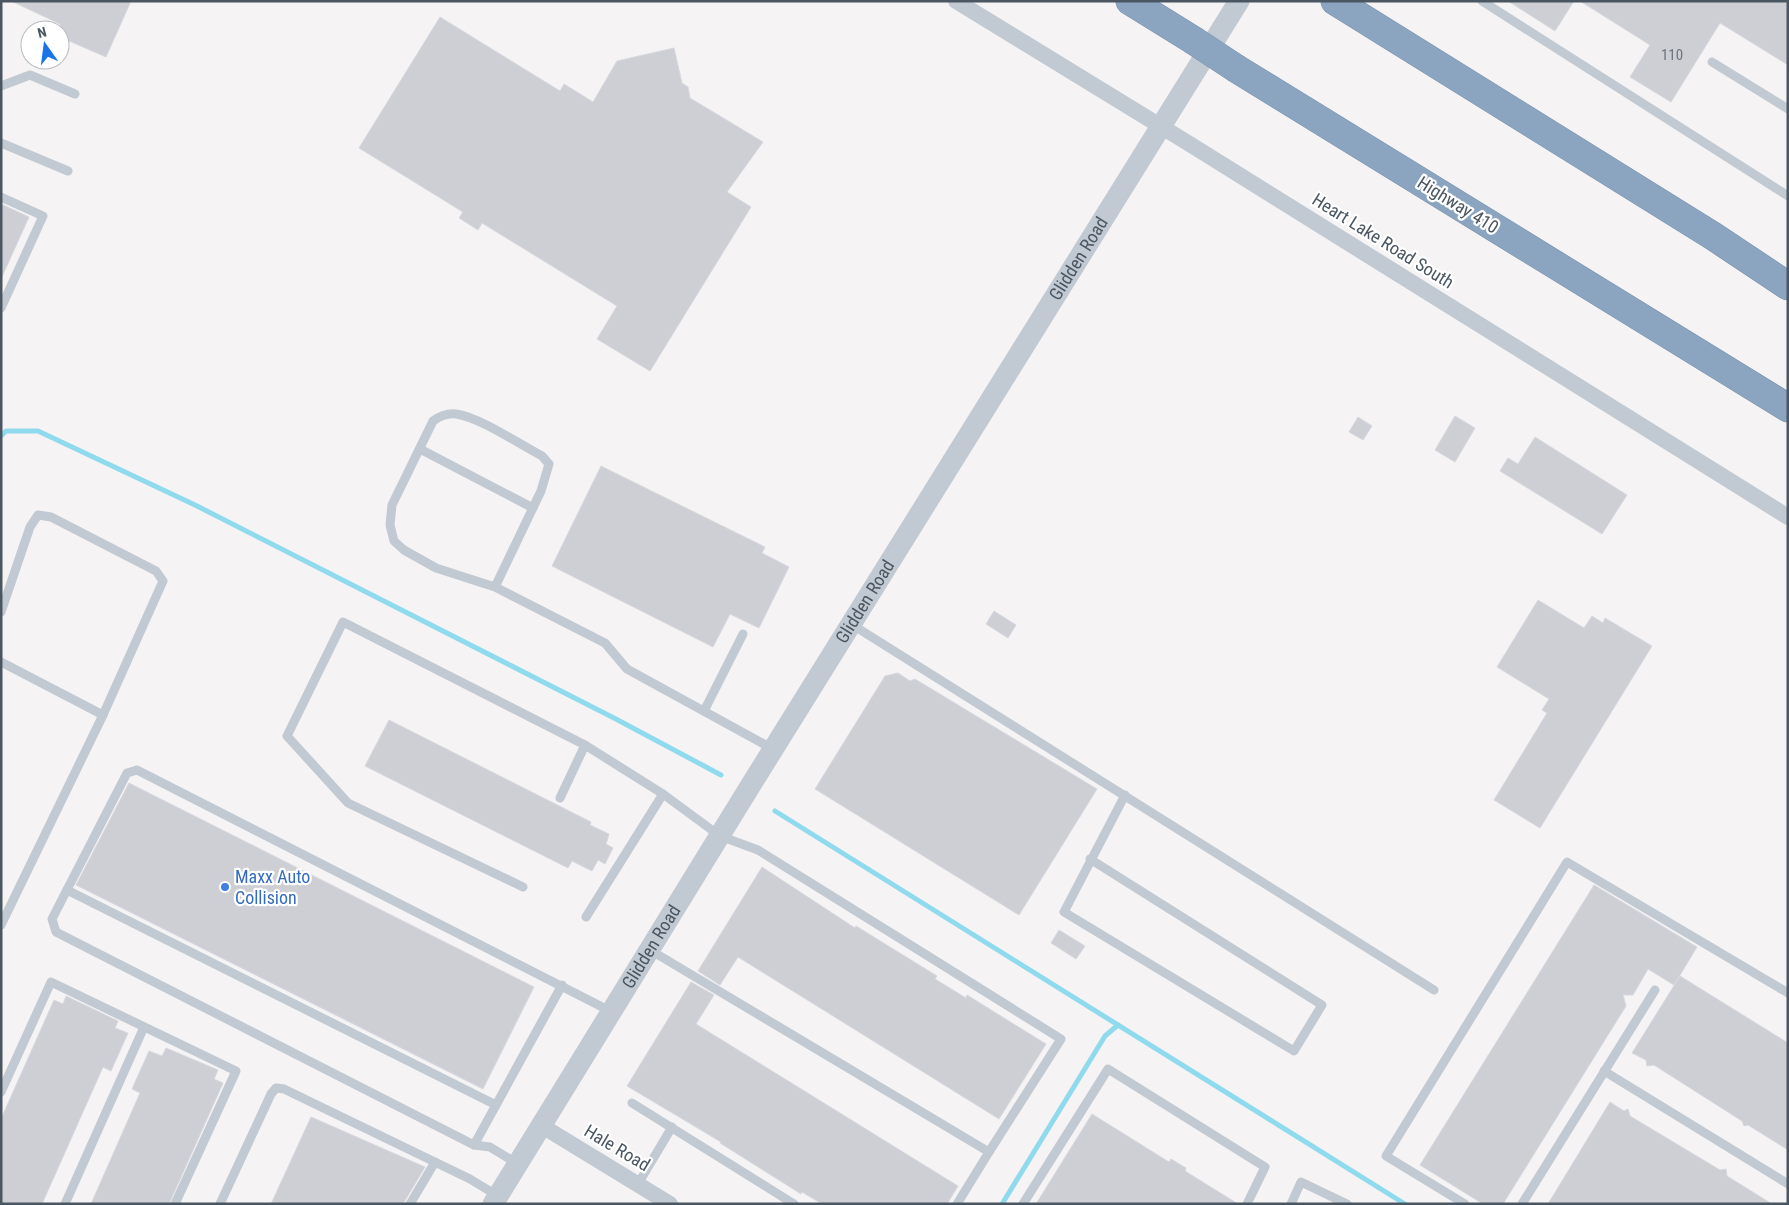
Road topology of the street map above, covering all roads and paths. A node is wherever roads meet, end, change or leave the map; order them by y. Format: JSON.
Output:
{"nodes":[{"id":1,"x":956,"y":1,"type":"edge"},
{"id":2,"x":1130,"y":1,"type":"edge"},
{"id":3,"x":1239,"y":1,"type":"edge"},
{"id":4,"x":1335,"y":1,"type":"edge"},
{"id":5,"x":1482,"y":1,"type":"edge"},
{"id":6,"x":1712,"y":62,"type":"dead end"},
{"id":7,"x":1,"y":86,"type":"edge"},
{"id":8,"x":75,"y":94,"type":"dead end"},
{"id":9,"x":1788,"y":109,"type":"edge"},
{"id":10,"x":1161,"y":126,"type":"junction"},
{"id":11,"x":1,"y":143,"type":"edge"},
{"id":12,"x":68,"y":171,"type":"dead end"},
{"id":13,"x":1788,"y":196,"type":"edge"},
{"id":14,"x":1,"y":197,"type":"edge"},
{"id":15,"x":1713,"y":236,"type":"junction"},
{"id":16,"x":1788,"y":264,"type":"edge"},
{"id":17,"x":1788,"y":286,"type":"edge"},
{"id":18,"x":1,"y":308,"type":"edge"},
{"id":19,"x":1788,"y":408,"type":"edge"},
{"id":20,"x":420,"y":449,"type":"junction"},
{"id":21,"x":533,"y":508,"type":"junction"},
{"id":22,"x":1788,"y":517,"type":"edge"},
{"id":23,"x":495,"y":587,"type":"junction"},
{"id":24,"x":1,"y":612,"type":"edge"},
{"id":25,"x":851,"y":624,"type":"junction"},
{"id":26,"x":743,"y":634,"type":"dead end"},
{"id":27,"x":1,"y":662,"type":"edge"},
{"id":28,"x":704,"y":711,"type":"junction"},
{"id":29,"x":103,"y":714,"type":"junction"},
{"id":30,"x":585,"y":744,"type":"junction"},
{"id":31,"x":774,"y":749,"type":"junction"},
{"id":32,"x":663,"y":794,"type":"junction"},
{"id":33,"x":1125,"y":795,"type":"junction"},
{"id":34,"x":560,"y":798,"type":"dead end"},
{"id":35,"x":720,"y":836,"type":"junction"},
{"id":36,"x":1090,"y":859,"type":"junction"},
{"id":37,"x":523,"y":887,"type":"dead end"},
{"id":38,"x":67,"y":890,"type":"junction"},
{"id":39,"x":586,"y":916,"type":"dead end"},
{"id":40,"x":1,"y":925,"type":"edge"},
{"id":41,"x":650,"y":950,"type":"junction"},
{"id":42,"x":562,"y":985,"type":"junction"},
{"id":43,"x":1434,"y":990,"type":"dead end"},
{"id":44,"x":1655,"y":990,"type":"dead end"},
{"id":45,"x":1788,"y":993,"type":"edge"},
{"id":46,"x":612,"y":1012,"type":"junction"},
{"id":47,"x":144,"y":1027,"type":"junction"},
{"id":48,"x":1604,"y":1071,"type":"junction"},
{"id":49,"x":1,"y":1092,"type":"edge"},
{"id":50,"x":632,"y":1103,"type":"dead end"},
{"id":51,"x":496,"y":1104,"type":"junction"},
{"id":52,"x":542,"y":1126,"type":"junction"},
{"id":53,"x":672,"y":1127,"type":"junction"},
{"id":54,"x":474,"y":1145,"type":"junction"},
{"id":55,"x":989,"y":1152,"type":"junction"},
{"id":56,"x":436,"y":1162,"type":"junction"},
{"id":57,"x":518,"y":1165,"type":"junction"},
{"id":58,"x":638,"y":1184,"type":"junction"},
{"id":59,"x":1788,"y":1184,"type":"edge"},
{"id":60,"x":496,"y":1200,"type":"edge"},
{"id":61,"x":65,"y":1204,"type":"edge"},
{"id":62,"x":175,"y":1204,"type":"edge"},
{"id":63,"x":220,"y":1204,"type":"edge"},
{"id":64,"x":410,"y":1204,"type":"edge"},
{"id":65,"x":670,"y":1204,"type":"edge"},
{"id":66,"x":794,"y":1204,"type":"edge"},
{"id":67,"x":957,"y":1204,"type":"edge"},
{"id":68,"x":1024,"y":1204,"type":"edge"},
{"id":69,"x":1247,"y":1204,"type":"edge"},
{"id":70,"x":1291,"y":1204,"type":"edge"},
{"id":71,"x":1347,"y":1204,"type":"edge"},
{"id":72,"x":1465,"y":1204,"type":"edge"},
{"id":73,"x":1522,"y":1204,"type":"edge"}],
"edges":[{"from":1,"to":10,"type":"street","name":"Heart Lake Road South"},
{"from":2,"to":19,"type":"highway","name":"Highway 410","bridge":true},
{"from":3,"to":10,"type":"street","name":"Glidden Road"},
{"from":4,"to":15,"type":"highway"},
{"from":5,"to":13,"type":"lane"},
{"from":6,"to":9,"type":"lane"},
{"from":7,"to":8,"type":"lane"},
{"from":10,"to":22,"type":"street","name":"Heart Lake Road South"},
{"from":10,"to":25,"type":"street","name":"Glidden Road"},
{"from":11,"to":12,"type":"lane"},
{"from":14,"to":18,"type":"lane"},
{"from":15,"to":16,"type":"highway"},
{"from":15,"to":17,"type":"highway"},
{"from":20,"to":21,"type":"lane"},
{"from":20,"to":21,"type":"lane"},
{"from":20,"to":23,"type":"lane"},
{"from":21,"to":23,"type":"lane"},
{"from":23,"to":28,"type":"lane"},
{"from":24,"to":29,"type":"lane"},
{"from":25,"to":31,"type":"street","name":"Glidden Road"},
{"from":25,"to":33,"type":"lane"},
{"from":26,"to":28,"type":"lane"},
{"from":27,"to":29,"type":"lane"},
{"from":28,"to":31,"type":"lane"},
{"from":29,"to":40,"type":"lane"},
{"from":30,"to":32,"type":"lane"},
{"from":30,"to":34,"type":"lane"},
{"from":30,"to":37,"type":"lane"},
{"from":31,"to":35,"type":"street","name":"Glidden Road"},
{"from":32,"to":35,"type":"lane"},
{"from":32,"to":39,"type":"lane"},
{"from":33,"to":36,"type":"lane"},
{"from":33,"to":43,"type":"lane"},
{"from":35,"to":41,"type":"street","name":"Glidden Road"},
{"from":35,"to":55,"type":"lane"},
{"from":36,"to":36,"type":"lane"},
{"from":38,"to":42,"type":"lane"},
{"from":38,"to":51,"type":"lane"},
{"from":38,"to":54,"type":"lane"},
{"from":41,"to":46,"type":"street","name":"Glidden Road"},
{"from":41,"to":55,"type":"lane"},
{"from":42,"to":46,"type":"lane"},
{"from":42,"to":51,"type":"lane"},
{"from":44,"to":48,"type":"lane"},
{"from":45,"to":72,"type":"lane"},
{"from":46,"to":52,"type":"street","name":"Glidden Road"},
{"from":47,"to":49,"type":"lane"},
{"from":47,"to":61,"type":"lane"},
{"from":47,"to":62,"type":"lane"},
{"from":48,"to":59,"type":"lane"},
{"from":48,"to":73,"type":"lane"},
{"from":50,"to":53,"type":"lane"},
{"from":51,"to":54,"type":"lane"},
{"from":52,"to":57,"type":"street","name":"Glidden Road"},
{"from":52,"to":58,"type":"street","name":"Hale Road"},
{"from":53,"to":58,"type":"lane"},
{"from":53,"to":66,"type":"lane"},
{"from":54,"to":57,"type":"lane"},
{"from":55,"to":67,"type":"lane"},
{"from":56,"to":60,"type":"lane"},
{"from":56,"to":63,"type":"lane"},
{"from":56,"to":64,"type":"lane"},
{"from":57,"to":60,"type":"street","name":"Glidden Road"},
{"from":58,"to":65,"type":"street","name":"Hale Road"},
{"from":68,"to":69,"type":"lane"},
{"from":70,"to":71,"type":"lane"}]}
